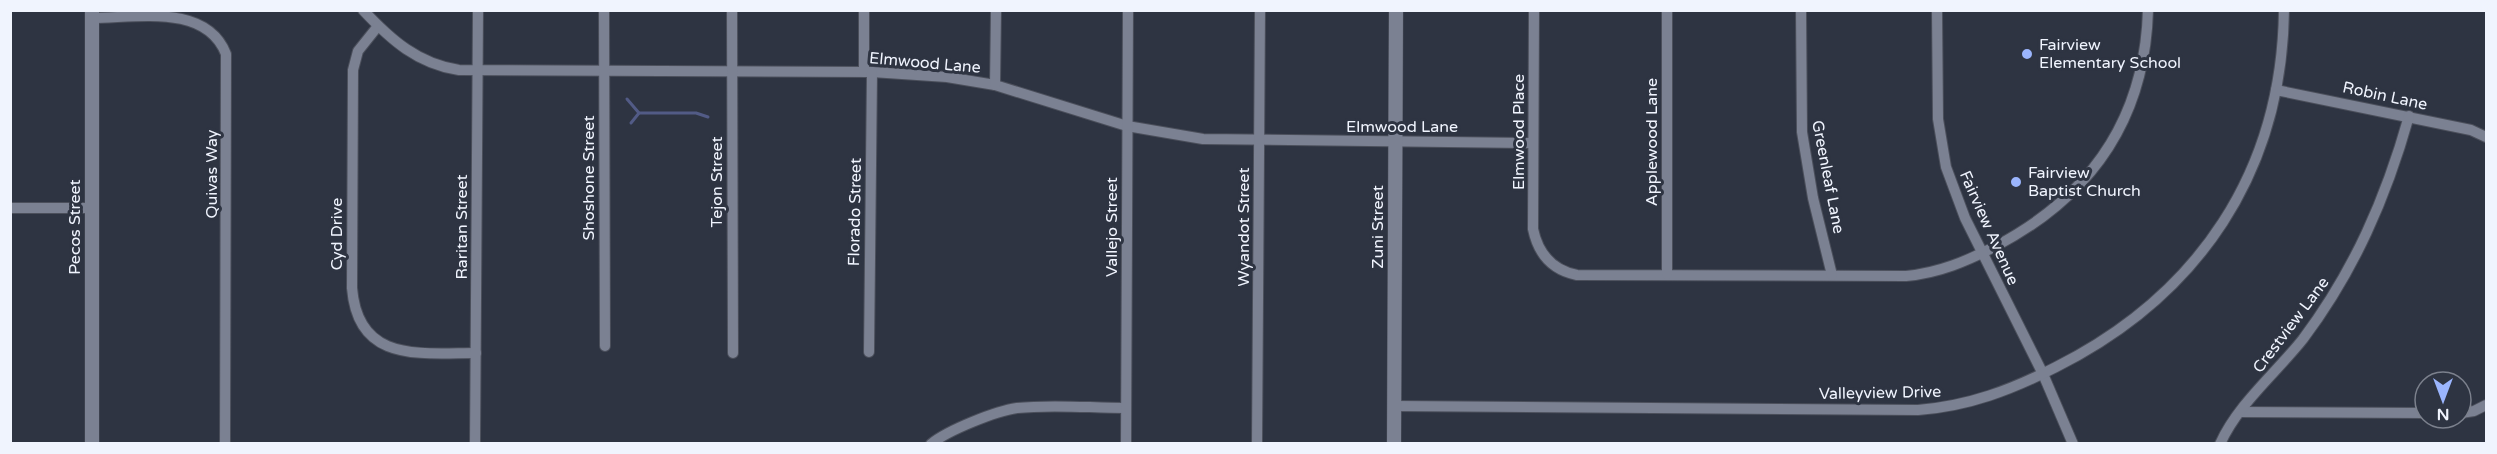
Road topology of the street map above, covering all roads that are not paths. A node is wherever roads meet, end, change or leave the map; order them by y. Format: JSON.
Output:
{"nodes":[{"id":1,"x":363,"y":10,"type":"edge"},
{"id":2,"x":478,"y":10,"type":"edge"},
{"id":3,"x":604,"y":10,"type":"edge"},
{"id":4,"x":732,"y":10,"type":"edge"},
{"id":5,"x":864,"y":10,"type":"edge"},
{"id":6,"x":996,"y":10,"type":"edge"},
{"id":7,"x":1128,"y":10,"type":"edge"},
{"id":8,"x":1260,"y":10,"type":"edge"},
{"id":9,"x":1396,"y":10,"type":"edge"},
{"id":10,"x":1534,"y":10,"type":"edge"},
{"id":11,"x":1668,"y":10,"type":"edge"},
{"id":12,"x":1801,"y":10,"type":"edge"},
{"id":13,"x":1937,"y":10,"type":"edge"},
{"id":14,"x":2148,"y":10,"type":"edge"},
{"id":15,"x":2284,"y":10,"type":"edge"},
{"id":16,"x":92,"y":14,"type":"edge"},
{"id":17,"x":378,"y":26,"type":"junction"},
{"id":18,"x":478,"y":71,"type":"junction"},
{"id":19,"x":604,"y":72,"type":"junction"},
{"id":20,"x":731,"y":72,"type":"junction"},
{"id":21,"x":868,"y":72,"type":"junction"},
{"id":22,"x":995,"y":85,"type":"junction"},
{"id":23,"x":2276,"y":90,"type":"junction"},
{"id":24,"x":2409,"y":116,"type":"junction"},
{"id":25,"x":1127,"y":126,"type":"junction"},
{"id":26,"x":2487,"y":137,"type":"edge"},
{"id":27,"x":1259,"y":141,"type":"junction"},
{"id":28,"x":1395,"y":142,"type":"junction"},
{"id":29,"x":1533,"y":143,"type":"junction"},
{"id":30,"x":10,"y":208,"type":"edge"},
{"id":31,"x":92,"y":208,"type":"junction"},
{"id":32,"x":1981,"y":253,"type":"junction"},
{"id":33,"x":1667,"y":274,"type":"junction"},
{"id":34,"x":1832,"y":276,"type":"junction"},
{"id":35,"x":605,"y":346,"type":"dead end"},
{"id":36,"x":869,"y":352,"type":"dead end"},
{"id":37,"x":476,"y":353,"type":"junction"},
{"id":38,"x":732,"y":353,"type":"dead end"},
{"id":39,"x":2043,"y":374,"type":"junction"},
{"id":40,"x":1394,"y":405,"type":"junction"},
{"id":41,"x":2487,"y":405,"type":"edge"},
{"id":42,"x":1126,"y":408,"type":"junction"},
{"id":43,"x":2473,"y":411,"type":"edge"},
{"id":44,"x":2240,"y":412,"type":"junction"},
{"id":45,"x":2413,"y":413,"type":"edge"},
{"id":46,"x":92,"y":444,"type":"edge"},
{"id":47,"x":225,"y":444,"type":"edge"},
{"id":48,"x":475,"y":444,"type":"edge"},
{"id":49,"x":931,"y":444,"type":"edge"},
{"id":50,"x":1125,"y":444,"type":"edge"},
{"id":51,"x":1257,"y":444,"type":"edge"},
{"id":52,"x":1394,"y":444,"type":"edge"},
{"id":53,"x":2073,"y":444,"type":"edge"},
{"id":54,"x":2220,"y":444,"type":"edge"}],
"edges":[{"from":1,"to":17,"type":"street","name":"Elmwood Lane"},
{"from":2,"to":18,"type":"street","name":"Raritan Street"},
{"from":3,"to":19,"type":"street","name":"Shoshone Street"},
{"from":4,"to":20,"type":"street","name":"Tejon Street"},
{"from":5,"to":21,"type":"street","name":"Florado Street"},
{"from":6,"to":22,"type":"street"},
{"from":7,"to":25,"type":"street","name":"Vallejo Street"},
{"from":8,"to":27,"type":"street","name":"Wyandot Street"},
{"from":9,"to":28,"type":"street","name":"Zuni Street"},
{"from":10,"to":29,"type":"street","name":"Elmwood Place"},
{"from":11,"to":33,"type":"street","name":"Applewood Lane"},
{"from":12,"to":34,"type":"street","name":"Greenleaf Lane"},
{"from":13,"to":32,"type":"street","name":"Fairview Avenue"},
{"from":14,"to":32,"type":"street"},
{"from":15,"to":23,"type":"street","name":"Valleyview Drive"},
{"from":16,"to":31,"type":"street","name":"Pecos Street"},
{"from":16,"to":47,"type":"street","name":"Quivas Way"},
{"from":17,"to":18,"type":"street","name":"Elmwood Lane"},
{"from":17,"to":37,"type":"street","name":"Cyd Drive"},
{"from":18,"to":19,"type":"street","name":"Elmwood Lane"},
{"from":18,"to":37,"type":"street","name":"Raritan Street"},
{"from":19,"to":20,"type":"street","name":"Elmwood Lane"},
{"from":19,"to":35,"type":"street","name":"Shoshone Street"},
{"from":20,"to":21,"type":"street","name":"Elmwood Lane"},
{"from":20,"to":38,"type":"street","name":"Tejon Street"},
{"from":21,"to":22,"type":"street","name":"Elmwood Lane"},
{"from":21,"to":36,"type":"street","name":"Florado Street"},
{"from":22,"to":25,"type":"street","name":"Elmwood Lane"},
{"from":23,"to":24,"type":"street","name":"Robin Lane"},
{"from":23,"to":39,"type":"street","name":"Valleyview Drive"},
{"from":24,"to":26,"type":"street","name":"Robin Lane"},
{"from":24,"to":44,"type":"street","name":"Crestview Lane"},
{"from":25,"to":27,"type":"street","name":"Elmwood Lane"},
{"from":25,"to":42,"type":"street","name":"Vallejo Street"},
{"from":27,"to":28,"type":"street","name":"Elmwood Lane"},
{"from":27,"to":51,"type":"street","name":"Wyandot Street"},
{"from":28,"to":29,"type":"street","name":"Elmwood Lane"},
{"from":28,"to":40,"type":"street","name":"Zuni Street"},
{"from":29,"to":33,"type":"street","name":"Elmwood Place"},
{"from":30,"to":31,"type":"street"},
{"from":31,"to":46,"type":"street","name":"Pecos Street"},
{"from":32,"to":34,"type":"street"},
{"from":32,"to":39,"type":"street","name":"Fairview Avenue"},
{"from":33,"to":34,"type":"street"},
{"from":37,"to":48,"type":"street","name":"Raritan Street"},
{"from":39,"to":40,"type":"street","name":"Valleyview Drive"},
{"from":39,"to":53,"type":"street","name":"Fairview Avenue"},
{"from":40,"to":52,"type":"street","name":"Zuni Street"},
{"from":41,"to":43,"type":"street"},
{"from":42,"to":49,"type":"street"},
{"from":42,"to":50,"type":"street","name":"Vallejo Street"},
{"from":44,"to":45,"type":"street"},
{"from":44,"to":54,"type":"street","name":"Crestview Lane"}]}
